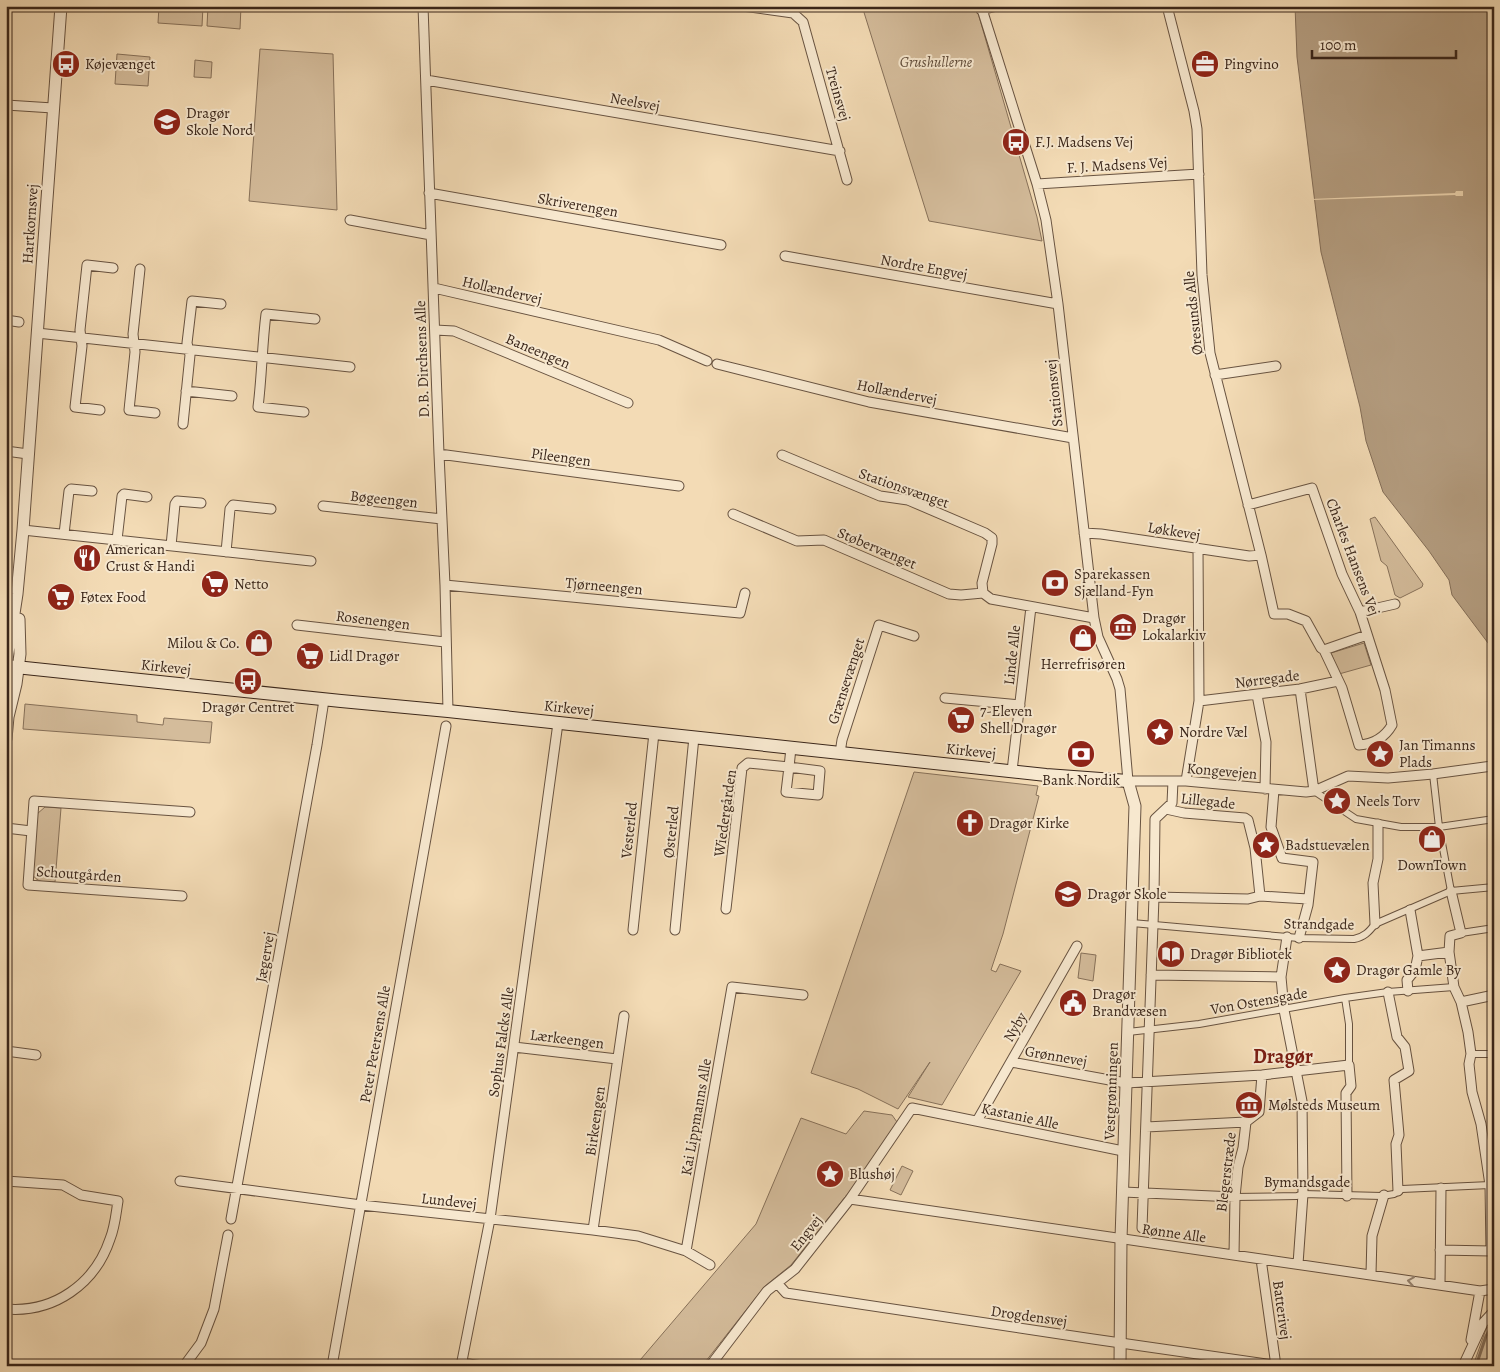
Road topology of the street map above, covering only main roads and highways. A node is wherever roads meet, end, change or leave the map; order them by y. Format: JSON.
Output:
{"nodes":[{"id":1,"x":10,"y":666,"type":"edge"},
{"id":2,"x":1128,"y":781,"type":"road end"}],
"edges":[{"from":1,"to":2,"type":"main road","name":"Kirkevej"}]}
